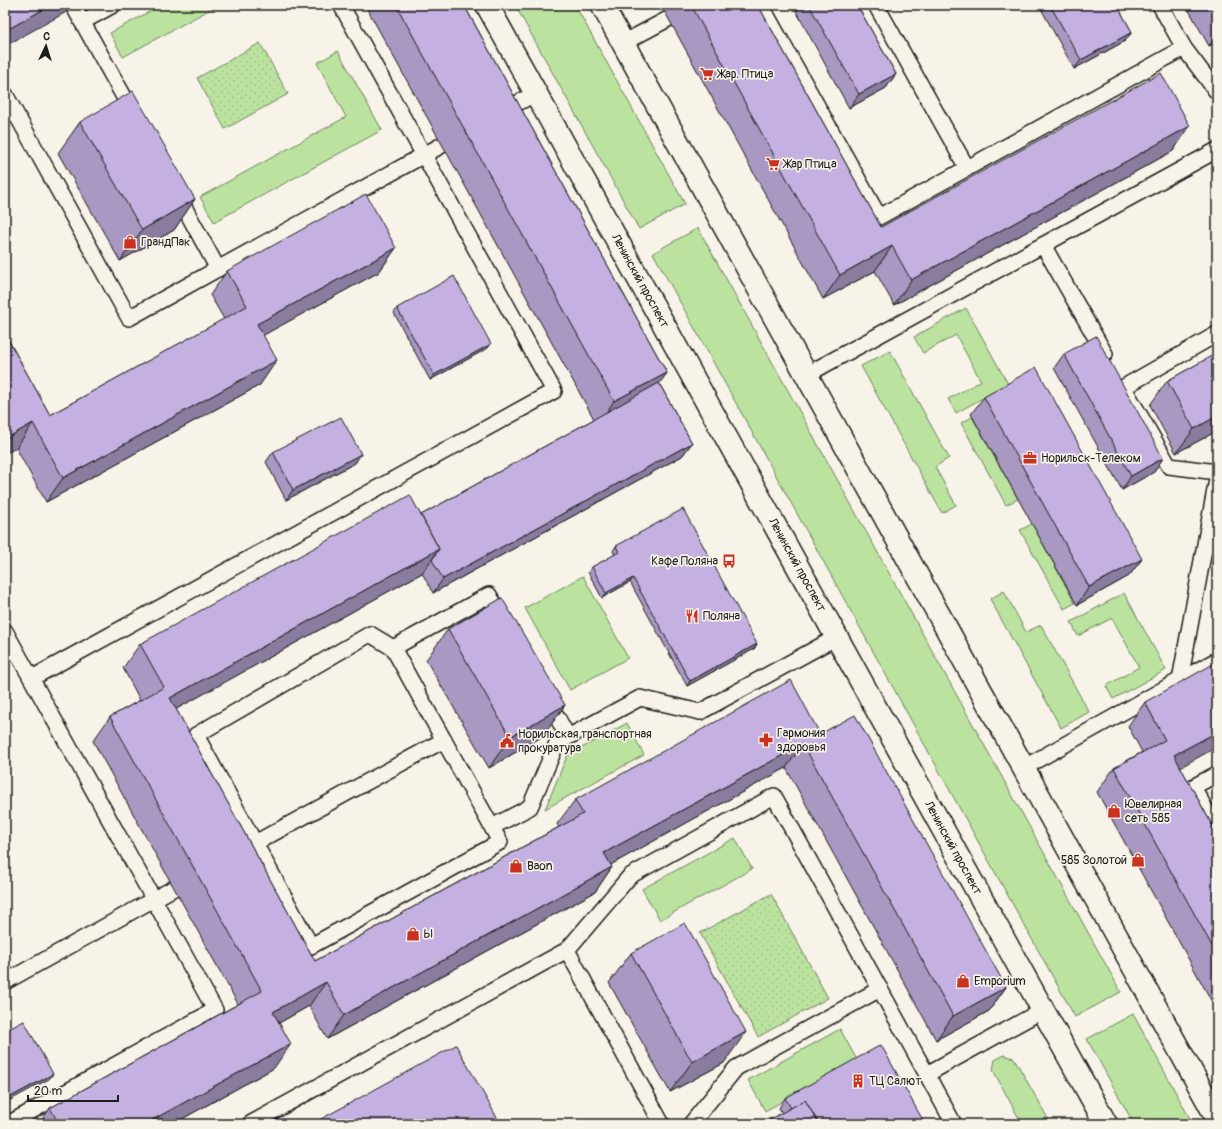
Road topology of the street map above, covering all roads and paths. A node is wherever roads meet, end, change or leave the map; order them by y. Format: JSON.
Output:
{"nodes":[{"id":1,"x":113,"y":5,"type":"edge"},
{"id":2,"x":341,"y":5,"type":"edge"},
{"id":3,"x":487,"y":5,"type":"edge"},
{"id":4,"x":602,"y":5,"type":"edge"},
{"id":5,"x":761,"y":5,"type":"edge"},
{"id":6,"x":876,"y":5,"type":"edge"},
{"id":7,"x":1160,"y":5,"type":"edge"},
{"id":8,"x":74,"y":7,"type":"dead end"},
{"id":9,"x":668,"y":19,"type":"dead end"},
{"id":10,"x":82,"y":22,"type":"junction"},
{"id":11,"x":623,"y":43,"type":"junction"},
{"id":12,"x":1184,"y":48,"type":"junction"},
{"id":13,"x":1217,"y":92,"type":"edge"},
{"id":14,"x":536,"y":93,"type":"junction"},
{"id":15,"x":5,"y":94,"type":"edge"},
{"id":16,"x":495,"y":116,"type":"edge"},
{"id":17,"x":139,"y":125,"type":"edge"},
{"id":18,"x":442,"y":145,"type":"dead end"},
{"id":19,"x":1217,"y":150,"type":"edge"},
{"id":20,"x":424,"y":155,"type":"junction"},
{"id":21,"x":966,"y":168,"type":"junction"},
{"id":22,"x":169,"y":180,"type":"edge"},
{"id":23,"x":1043,"y":245,"type":"junction"},
{"id":24,"x":218,"y":268,"type":"junction"},
{"id":25,"x":1217,"y":334,"type":"edge"},
{"id":26,"x":806,"y":375,"type":"junction"},
{"id":27,"x":1124,"y":387,"type":"junction"},
{"id":28,"x":1217,"y":472,"type":"edge"},
{"id":29,"x":1217,"y":479,"type":"edge"},
{"id":30,"x":5,"y":631,"type":"edge"},
{"id":31,"x":512,"y":636,"type":"edge"},
{"id":32,"x":837,"y":637,"type":"junction"},
{"id":33,"x":393,"y":648,"type":"junction"},
{"id":34,"x":1217,"y":660,"type":"edge"},
{"id":35,"x":32,"y":678,"type":"junction"},
{"id":36,"x":1180,"y":680,"type":"junction"},
{"id":37,"x":542,"y":690,"type":"edge"},
{"id":38,"x":568,"y":737,"type":"junction"},
{"id":39,"x":444,"y":740,"type":"junction"},
{"id":40,"x":1023,"y":768,"type":"junction"},
{"id":41,"x":1217,"y":774,"type":"edge"},
{"id":42,"x":492,"y":827,"type":"junction"},
{"id":43,"x":1217,"y":830,"type":"edge"},
{"id":44,"x":255,"y":844,"type":"junction"},
{"id":45,"x":235,"y":855,"type":"edge"},
{"id":46,"x":174,"y":888,"type":"dead end"},
{"id":47,"x":154,"y":899,"type":"junction"},
{"id":48,"x":566,"y":950,"type":"junction"},
{"id":49,"x":5,"y":982,"type":"edge"},
{"id":50,"x":880,"y":989,"type":"junction"},
{"id":51,"x":1043,"y":1010,"type":"junction"},
{"id":52,"x":927,"y":1074,"type":"junction"},
{"id":53,"x":1211,"y":1093,"type":"edge"},
{"id":54,"x":1217,"y":1118,"type":"edge"},
{"id":55,"x":8,"y":1124,"type":"edge"},
{"id":56,"x":250,"y":1124,"type":"edge"},
{"id":57,"x":662,"y":1124,"type":"edge"},
{"id":58,"x":691,"y":1124,"type":"edge"},
{"id":59,"x":954,"y":1124,"type":"edge"},
{"id":60,"x":1106,"y":1124,"type":"edge"}],
"edges":[{"from":1,"to":10,"type":"lane"},
{"from":2,"to":20,"type":"lane"},
{"from":3,"to":14,"type":"main road","name":"Ленинский проспект"},
{"from":4,"to":11,"type":"main road"},
{"from":5,"to":21,"type":"lane"},
{"from":6,"to":21,"type":"lane"},
{"from":7,"to":12,"type":"lane"},
{"from":8,"to":10,"type":"lane"},
{"from":9,"to":11,"type":"lane"},
{"from":10,"to":17,"type":"lane"},
{"from":11,"to":26,"type":"main road"},
{"from":12,"to":13,"type":"lane"},
{"from":12,"to":21,"type":"lane"},
{"from":14,"to":16,"type":"lane"},
{"from":14,"to":32,"type":"main road","name":"Ленинский проспект"},
{"from":15,"to":24,"type":"lane"},
{"from":18,"to":20,"type":"lane"},
{"from":19,"to":23,"type":"lane"},
{"from":20,"to":24,"type":"lane"},
{"from":20,"to":35,"type":"lane"},
{"from":22,"to":24,"type":"lane"},
{"from":23,"to":26,"type":"lane"},
{"from":23,"to":27,"type":"lane"},
{"from":25,"to":27,"type":"lane"},
{"from":26,"to":40,"type":"main road"},
{"from":27,"to":28,"type":"lane"},
{"from":29,"to":36,"type":"lane"},
{"from":30,"to":35,"type":"lane"},
{"from":31,"to":33,"type":"lane"},
{"from":32,"to":38,"type":"lane"},
{"from":32,"to":51,"type":"main road","name":"Ленинский проспект"},
{"from":33,"to":39,"type":"lane"},
{"from":33,"to":44,"type":"lane"},
{"from":34,"to":36,"type":"lane"},
{"from":35,"to":47,"type":"lane"},
{"from":36,"to":40,"type":"lane"},
{"from":37,"to":38,"type":"lane"},
{"from":38,"to":42,"type":"lane"},
{"from":39,"to":42,"type":"lane"},
{"from":39,"to":44,"type":"lane"},
{"from":40,"to":53,"type":"main road"},
{"from":41,"to":43,"type":"lane"},
{"from":42,"to":44,"type":"lane"},
{"from":44,"to":45,"type":"lane"},
{"from":46,"to":47,"type":"lane"},
{"from":47,"to":49,"type":"lane"},
{"from":47,"to":55,"type":"lane"},
{"from":48,"to":50,"type":"lane"},
{"from":48,"to":56,"type":"lane"},
{"from":48,"to":57,"type":"lane"},
{"from":50,"to":52,"type":"lane"},
{"from":50,"to":58,"type":"lane"},
{"from":51,"to":52,"type":"lane"},
{"from":51,"to":60,"type":"main road","name":"Ленинский проспект"},
{"from":52,"to":59,"type":"lane"},
{"from":53,"to":54,"type":"main road"}]}
